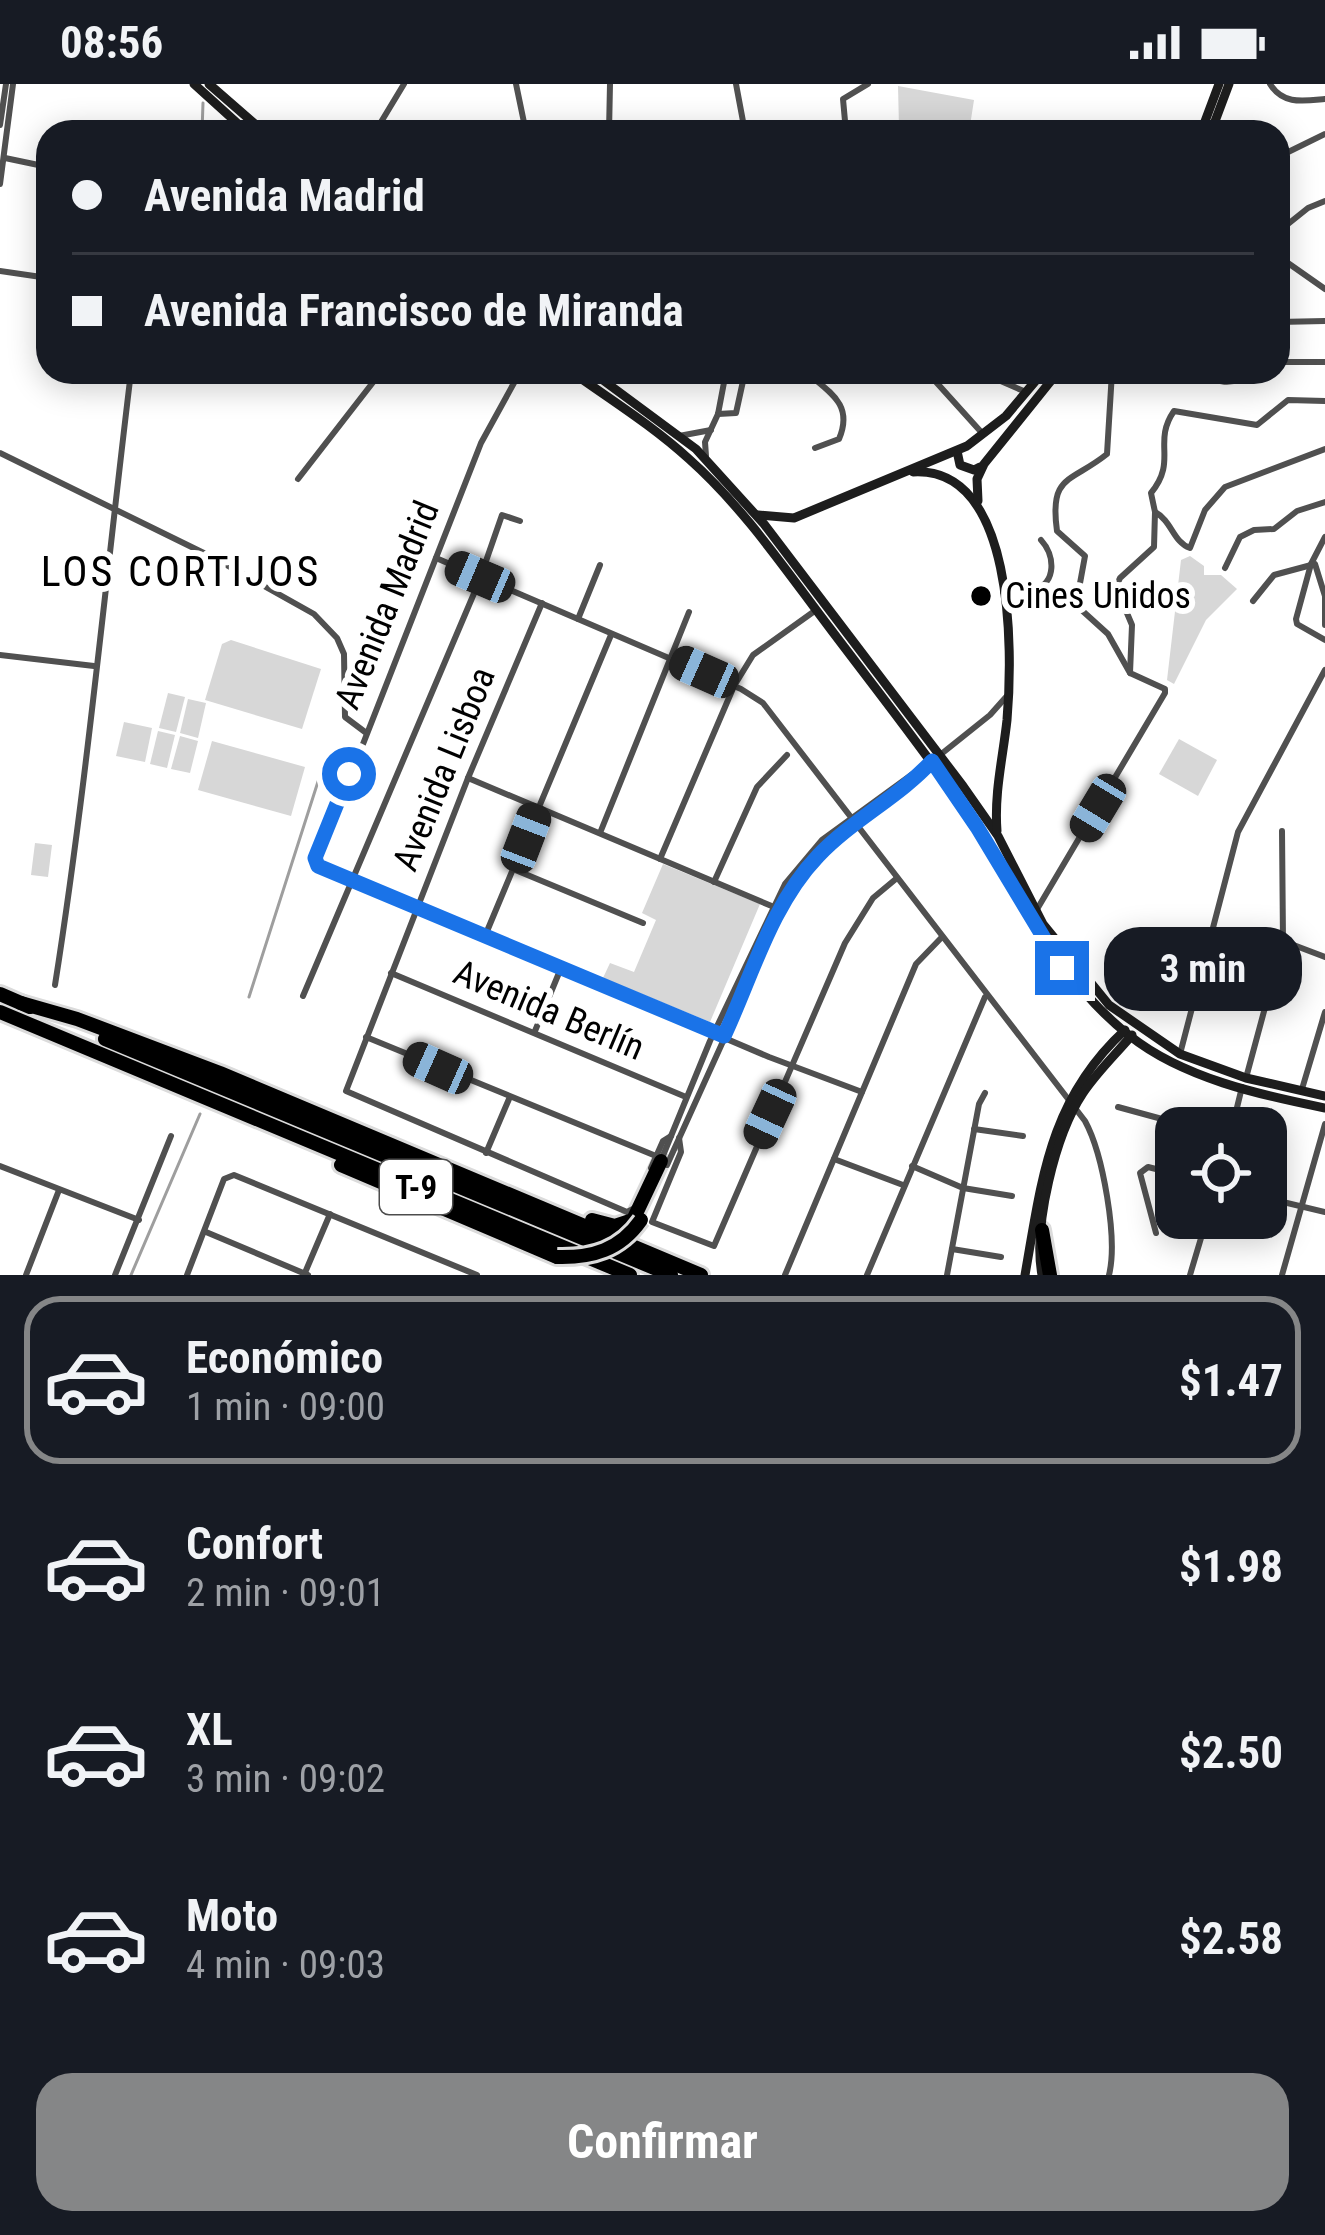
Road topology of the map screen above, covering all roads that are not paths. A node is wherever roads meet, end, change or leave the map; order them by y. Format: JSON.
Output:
{"nodes":[{"id":1,"x":9,"y":84,"type":"edge"},
{"id":2,"x":194,"y":84,"type":"edge"},
{"id":3,"x":404,"y":84,"type":"edge"},
{"id":4,"x":516,"y":84,"type":"edge"},
{"id":5,"x":610,"y":84,"type":"edge"},
{"id":6,"x":736,"y":84,"type":"edge"},
{"id":7,"x":868,"y":84,"type":"edge"},
{"id":8,"x":1219,"y":84,"type":"edge"},
{"id":9,"x":1229,"y":84,"type":"edge"},
{"id":10,"x":1270,"y":84,"type":"edge"},
{"id":11,"x":215,"y":86,"type":"edge"},
{"id":12,"x":1325,"y":98,"type":"edge"},
{"id":13,"x":234,"y":120,"type":"edge"},
{"id":14,"x":251,"y":120,"type":"edge"},
{"id":15,"x":382,"y":120,"type":"edge"},
{"id":16,"x":524,"y":120,"type":"edge"},
{"id":17,"x":609,"y":120,"type":"edge"},
{"id":18,"x":743,"y":120,"type":"edge"},
{"id":19,"x":845,"y":120,"type":"edge"},
{"id":20,"x":1206,"y":120,"type":"edge"},
{"id":21,"x":1216,"y":120,"type":"edge"},
{"id":22,"x":0,"y":125,"type":"edge"},
{"id":23,"x":1325,"y":134,"type":"edge"},
{"id":24,"x":1290,"y":151,"type":"edge"},
{"id":25,"x":2,"y":158,"type":"edge"},
{"id":26,"x":36,"y":165,"type":"edge"},
{"id":27,"x":0,"y":184,"type":"edge"},
{"id":28,"x":1325,"y":201,"type":"edge"},
{"id":29,"x":1290,"y":222,"type":"edge"},
{"id":30,"x":1290,"y":264,"type":"edge"},
{"id":31,"x":0,"y":271,"type":"edge"},
{"id":32,"x":36,"y":276,"type":"edge"},
{"id":33,"x":1325,"y":289,"type":"edge"},
{"id":34,"x":1325,"y":321,"type":"edge"},
{"id":35,"x":1290,"y":322,"type":"edge"},
{"id":36,"x":1290,"y":362,"type":"edge"},
{"id":37,"x":1325,"y":362,"type":"edge"},
{"id":38,"x":129,"y":384,"type":"edge"},
{"id":39,"x":372,"y":384,"type":"edge"},
{"id":40,"x":512,"y":384,"type":"edge"},
{"id":41,"x":588,"y":384,"type":"edge"},
{"id":42,"x":608,"y":384,"type":"edge"},
{"id":43,"x":724,"y":384,"type":"edge"},
{"id":44,"x":742,"y":384,"type":"edge"},
{"id":45,"x":821,"y":384,"type":"edge"},
{"id":46,"x":938,"y":384,"type":"edge"},
{"id":47,"x":1010,"y":384,"type":"edge"},
{"id":48,"x":1033,"y":384,"type":"edge"},
{"id":49,"x":1048,"y":384,"type":"edge"},
{"id":50,"x":1112,"y":384,"type":"edge"},
{"id":51,"x":1027,"y":392,"type":"junction"},
{"id":52,"x":1325,"y":401,"type":"edge"},
{"id":53,"x":718,"y":414,"type":"junction"},
{"id":54,"x":711,"y":430,"type":"junction"},
{"id":55,"x":679,"y":436,"type":"junction"},
{"id":56,"x":985,"y":436,"type":"junction"},
{"id":57,"x":815,"y":448,"type":"dead end"},
{"id":58,"x":1325,"y":449,"type":"edge"},
{"id":59,"x":957,"y":451,"type":"junction"},
{"id":60,"x":0,"y":452,"type":"edge"},
{"id":61,"x":706,"y":460,"type":"junction"},
{"id":62,"x":984,"y":464,"type":"junction"},
{"id":63,"x":913,"y":472,"type":"junction"},
{"id":64,"x":298,"y":479,"type":"dead end"},
{"id":65,"x":978,"y":502,"type":"junction"},
{"id":66,"x":1325,"y":502,"type":"edge"},
{"id":67,"x":114,"y":507,"type":"junction"},
{"id":68,"x":1155,"y":512,"type":"junction"},
{"id":69,"x":754,"y":513,"type":"junction"},
{"id":70,"x":794,"y":518,"type":"junction"},
{"id":71,"x":520,"y":521,"type":"dead end"},
{"id":72,"x":1325,"y":538,"type":"edge"},
{"id":73,"x":1041,"y":540,"type":"dead end"},
{"id":74,"x":779,"y":543,"type":"junction"},
{"id":75,"x":436,"y":558,"type":"junction"},
{"id":76,"x":780,"y":563,"type":"junction"},
{"id":77,"x":1310,"y":564,"type":"junction"},
{"id":78,"x":600,"y":565,"type":"dead end"},
{"id":79,"x":1225,"y":568,"type":"dead end"},
{"id":80,"x":480,"y":577,"type":"junction"},
{"id":81,"x":1003,"y":592,"type":"junction"},
{"id":82,"x":1253,"y":601,"type":"dead end"},
{"id":83,"x":542,"y":603,"type":"junction"},
{"id":84,"x":816,"y":610,"type":"junction"},
{"id":85,"x":689,"y":613,"type":"dead end"},
{"id":86,"x":578,"y":619,"type":"junction"},
{"id":87,"x":1325,"y":625,"type":"edge"},
{"id":88,"x":611,"y":634,"type":"junction"},
{"id":89,"x":1325,"y":640,"type":"edge"},
{"id":90,"x":0,"y":655,"type":"edge"},
{"id":91,"x":673,"y":659,"type":"junction"},
{"id":92,"x":94,"y":666,"type":"junction"},
{"id":93,"x":1325,"y":670,"type":"edge"},
{"id":94,"x":1130,"y":673,"type":"junction"},
{"id":95,"x":734,"y":686,"type":"junction"},
{"id":96,"x":1008,"y":694,"type":"junction"},
{"id":97,"x":365,"y":732,"type":"junction"},
{"id":98,"x":787,"y":755,"type":"dead end"},
{"id":99,"x":936,"y":758,"type":"junction"},
{"id":100,"x":468,"y":778,"type":"junction"},
{"id":101,"x":538,"y":807,"type":"junction"},
{"id":102,"x":852,"y":820,"type":"junction"},
{"id":103,"x":1282,"y":831,"type":"dead end"},
{"id":104,"x":600,"y":833,"type":"junction"},
{"id":105,"x":998,"y":836,"type":"junction"},
{"id":106,"x":661,"y":859,"type":"junction"},
{"id":107,"x":514,"y":869,"type":"junction"},
{"id":108,"x":897,"y":878,"type":"junction"},
{"id":109,"x":353,"y":882,"type":"junction"},
{"id":110,"x":714,"y":882,"type":"junction"},
{"id":111,"x":417,"y":908,"type":"junction"},
{"id":112,"x":776,"y":908,"type":"junction"},
{"id":113,"x":1036,"y":911,"type":"junction"},
{"id":114,"x":643,"y":923,"type":"dead end"},
{"id":115,"x":485,"y":936,"type":"junction"},
{"id":116,"x":942,"y":937,"type":"junction"},
{"id":117,"x":1283,"y":941,"type":"junction"},
{"id":118,"x":1325,"y":957,"type":"edge"},
{"id":119,"x":561,"y":968,"type":"junction"},
{"id":120,"x":391,"y":973,"type":"junction"},
{"id":121,"x":55,"y":985,"type":"dead end"},
{"id":122,"x":0,"y":994,"type":"edge"},
{"id":123,"x":986,"y":995,"type":"junction"},
{"id":124,"x":303,"y":996,"type":"dead end"},
{"id":125,"x":21,"y":1003,"type":"junction"},
{"id":126,"x":0,"y":1012,"type":"edge"},
{"id":127,"x":1325,"y":1012,"type":"edge"},
{"id":128,"x":1135,"y":1024,"type":"junction"},
{"id":129,"x":534,"y":1032,"type":"junction"},
{"id":130,"x":714,"y":1032,"type":"junction"},
{"id":131,"x":1322,"y":1032,"type":"edge"},
{"id":132,"x":1127,"y":1034,"type":"junction"},
{"id":133,"x":724,"y":1036,"type":"junction"},
{"id":134,"x":366,"y":1037,"type":"junction"},
{"id":135,"x":1180,"y":1054,"type":"junction"},
{"id":136,"x":792,"y":1065,"type":"junction"},
{"id":137,"x":1244,"y":1083,"type":"junction"},
{"id":138,"x":862,"y":1092,"type":"junction"},
{"id":139,"x":1301,"y":1092,"type":"junction"},
{"id":140,"x":985,"y":1093,"type":"dead end"},
{"id":141,"x":203,"y":1096,"type":"junction"},
{"id":142,"x":686,"y":1096,"type":"junction"},
{"id":143,"x":1325,"y":1096,"type":"edge"},
{"id":144,"x":509,"y":1099,"type":"junction"},
{"id":145,"x":1071,"y":1104,"type":"junction"},
{"id":146,"x":1238,"y":1107,"type":"edge"},
{"id":147,"x":1118,"y":1108,"type":"dead end"},
{"id":148,"x":1325,"y":1108,"type":"edge"},
{"id":149,"x":1155,"y":1118,"type":"edge"},
{"id":150,"x":1325,"y":1124,"type":"edge"},
{"id":151,"x":358,"y":1128,"type":"junction"},
{"id":152,"x":974,"y":1129,"type":"junction"},
{"id":153,"x":171,"y":1136,"type":"dead end"},
{"id":154,"x":1023,"y":1136,"type":"dead end"},
{"id":155,"x":675,"y":1137,"type":"junction"},
{"id":156,"x":486,"y":1153,"type":"junction"},
{"id":157,"x":833,"y":1159,"type":"junction"},
{"id":158,"x":661,"y":1161,"type":"junction"},
{"id":159,"x":0,"y":1166,"type":"edge"},
{"id":160,"x":912,"y":1166,"type":"junction"},
{"id":161,"x":1155,"y":1169,"type":"edge"},
{"id":162,"x":903,"y":1185,"type":"junction"},
{"id":163,"x":963,"y":1188,"type":"junction"},
{"id":164,"x":59,"y":1190,"type":"junction"},
{"id":165,"x":1012,"y":1196,"type":"dead end"},
{"id":166,"x":1287,"y":1204,"type":"edge"},
{"id":167,"x":1300,"y":1207,"type":"junction"},
{"id":168,"x":1325,"y":1212,"type":"edge"},
{"id":169,"x":330,"y":1214,"type":"junction"},
{"id":170,"x":139,"y":1220,"type":"junction"},
{"id":171,"x":1042,"y":1230,"type":"joint"},
{"id":172,"x":1155,"y":1230,"type":"edge"},
{"id":173,"x":206,"y":1232,"type":"junction"},
{"id":174,"x":1201,"y":1239,"type":"edge"},
{"id":175,"x":952,"y":1249,"type":"junction"},
{"id":176,"x":1001,"y":1257,"type":"dead end"},
{"id":177,"x":306,"y":1274,"type":"edge"},
{"id":178,"x":26,"y":1275,"type":"edge"},
{"id":179,"x":115,"y":1275,"type":"edge"},
{"id":180,"x":187,"y":1275,"type":"edge"},
{"id":181,"x":477,"y":1275,"type":"edge"},
{"id":182,"x":630,"y":1275,"type":"edge"},
{"id":183,"x":671,"y":1275,"type":"edge"},
{"id":184,"x":701,"y":1275,"type":"edge"},
{"id":185,"x":785,"y":1275,"type":"edge"},
{"id":186,"x":867,"y":1275,"type":"edge"},
{"id":187,"x":947,"y":1275,"type":"edge"},
{"id":188,"x":1025,"y":1275,"type":"edge"},
{"id":189,"x":1046,"y":1275,"type":"edge"},
{"id":190,"x":1109,"y":1275,"type":"edge"},
{"id":191,"x":1190,"y":1275,"type":"edge"},
{"id":192,"x":1282,"y":1275,"type":"edge"}],
"edges":[{"from":1,"to":22,"type":"street"},
{"from":1,"to":25,"type":"street"},
{"from":2,"to":13,"type":"main road"},
{"from":3,"to":15,"type":"street"},
{"from":4,"to":16,"type":"street"},
{"from":5,"to":17,"type":"street"},
{"from":6,"to":18,"type":"street"},
{"from":7,"to":19,"type":"street"},
{"from":8,"to":20,"type":"main road"},
{"from":9,"to":21,"type":"main road"},
{"from":10,"to":12,"type":"street"},
{"from":11,"to":14,"type":"main road"},
{"from":23,"to":24,"type":"street"},
{"from":25,"to":26,"type":"street"},
{"from":25,"to":27,"type":"street"},
{"from":28,"to":29,"type":"street"},
{"from":30,"to":33,"type":"street"},
{"from":31,"to":32,"type":"street"},
{"from":34,"to":35,"type":"street"},
{"from":36,"to":37,"type":"street"},
{"from":38,"to":67,"type":"street"},
{"from":39,"to":64,"type":"street"},
{"from":40,"to":75,"type":"street","name":"Avenida Madrid"},
{"from":41,"to":76,"type":"main road"},
{"from":42,"to":55,"type":"main road"},
{"from":43,"to":53,"type":"street"},
{"from":44,"to":53,"type":"street"},
{"from":45,"to":57,"type":"street"},
{"from":46,"to":56,"type":"street"},
{"from":47,"to":51,"type":"street"},
{"from":48,"to":51,"type":"main road"},
{"from":49,"to":62,"type":"main road"},
{"from":50,"to":94,"type":"street"},
{"from":51,"to":56,"type":"main road"},
{"from":52,"to":68,"type":"street"},
{"from":53,"to":54,"type":"street"},
{"from":54,"to":55,"type":"street"},
{"from":54,"to":61,"type":"street"},
{"from":55,"to":61,"type":"main road"},
{"from":56,"to":59,"type":"main road"},
{"from":58,"to":68,"type":"street"},
{"from":59,"to":62,"type":"main road"},
{"from":59,"to":63,"type":"main road"},
{"from":60,"to":67,"type":"street"},
{"from":61,"to":69,"type":"main road"},
{"from":62,"to":65,"type":"main road"},
{"from":63,"to":65,"type":"main road"},
{"from":63,"to":70,"type":"main road"},
{"from":65,"to":81,"type":"main road"},
{"from":66,"to":79,"type":"street"},
{"from":67,"to":92,"type":"street"},
{"from":67,"to":97,"type":"street"},
{"from":68,"to":94,"type":"street"},
{"from":69,"to":70,"type":"main road"},
{"from":69,"to":74,"type":"main road"},
{"from":70,"to":74,"type":"main road"},
{"from":71,"to":80,"type":"street"},
{"from":72,"to":77,"type":"street"},
{"from":73,"to":81,"type":"street"},
{"from":74,"to":76,"type":"main road"},
{"from":74,"to":99,"type":"main road"},
{"from":75,"to":80,"type":"street"},
{"from":75,"to":97,"type":"street","name":"Avenida Madrid"},
{"from":76,"to":84,"type":"main road"},
{"from":77,"to":82,"type":"street"},
{"from":77,"to":87,"type":"street"},
{"from":77,"to":89,"type":"street"},
{"from":78,"to":86,"type":"street"},
{"from":80,"to":83,"type":"street"},
{"from":80,"to":109,"type":"street"},
{"from":81,"to":96,"type":"main road"},
{"from":83,"to":86,"type":"street"},
{"from":83,"to":100,"type":"street","name":"Avenida Lisboa"},
{"from":84,"to":95,"type":"street"},
{"from":84,"to":99,"type":"main road"},
{"from":85,"to":91,"type":"street"},
{"from":86,"to":88,"type":"street"},
{"from":88,"to":91,"type":"street"},
{"from":88,"to":101,"type":"street"},
{"from":90,"to":92,"type":"street"},
{"from":91,"to":95,"type":"street"},
{"from":91,"to":104,"type":"street"},
{"from":92,"to":121,"type":"street"},
{"from":93,"to":135,"type":"street"},
{"from":94,"to":113,"type":"street"},
{"from":95,"to":102,"type":"street"},
{"from":95,"to":106,"type":"street"},
{"from":96,"to":99,"type":"street"},
{"from":96,"to":105,"type":"main road"},
{"from":97,"to":109,"type":"street","name":"Avenida Madrid"},
{"from":98,"to":110,"type":"street"},
{"from":99,"to":102,"type":"street"},
{"from":99,"to":105,"type":"main road"},
{"from":99,"to":132,"type":"main road"},
{"from":100,"to":101,"type":"street"},
{"from":100,"to":111,"type":"street","name":"Avenida Lisboa"},
{"from":101,"to":104,"type":"street"},
{"from":101,"to":107,"type":"street"},
{"from":102,"to":108,"type":"street"},
{"from":102,"to":112,"type":"street"},
{"from":103,"to":117,"type":"street"},
{"from":104,"to":106,"type":"street"},
{"from":105,"to":113,"type":"main road"},
{"from":106,"to":110,"type":"street"},
{"from":107,"to":114,"type":"street"},
{"from":107,"to":115,"type":"street"},
{"from":108,"to":116,"type":"street"},
{"from":108,"to":136,"type":"street"},
{"from":109,"to":111,"type":"street"},
{"from":109,"to":124,"type":"street"},
{"from":110,"to":112,"type":"street"},
{"from":111,"to":115,"type":"street"},
{"from":111,"to":120,"type":"street","name":"Avenida Lisboa"},
{"from":112,"to":130,"type":"street"},
{"from":112,"to":133,"type":"street"},
{"from":113,"to":128,"type":"main road"},
{"from":115,"to":119,"type":"street"},
{"from":116,"to":123,"type":"street"},
{"from":116,"to":138,"type":"street"},
{"from":117,"to":118,"type":"street"},
{"from":117,"to":137,"type":"street"},
{"from":119,"to":129,"type":"street"},
{"from":119,"to":130,"type":"street"},
{"from":120,"to":129,"type":"street","name":"Avenida Berlín"},
{"from":120,"to":134,"type":"street","name":"Avenida Lisboa"},
{"from":122,"to":125,"type":"highway","number":"T-9"},
{"from":123,"to":145,"type":"street"},
{"from":123,"to":160,"type":"street"},
{"from":125,"to":151,"type":"highway"},
{"from":125,"to":183,"type":"highway","number":"T-9"},
{"from":126,"to":141,"type":"highway","number":"T-9"},
{"from":127,"to":131,"type":"street"},
{"from":128,"to":132,"type":"main road"},
{"from":128,"to":135,"type":"main road"},
{"from":129,"to":142,"type":"street","name":"Avenida Berlín"},
{"from":130,"to":133,"type":"street"},
{"from":130,"to":142,"type":"street"},
{"from":131,"to":139,"type":"street"},
{"from":132,"to":137,"type":"main road"},
{"from":132,"to":145,"type":"main road"},
{"from":133,"to":136,"type":"street"},
{"from":133,"to":155,"type":"street"},
{"from":134,"to":144,"type":"street"},
{"from":134,"to":156,"type":"street","name":"Avenida Lisboa"},
{"from":135,"to":137,"type":"main road"},
{"from":136,"to":138,"type":"street"},
{"from":136,"to":155,"type":"street"},
{"from":137,"to":139,"type":"main road"},
{"from":137,"to":146,"type":"street"},
{"from":137,"to":148,"type":"main road"},
{"from":138,"to":157,"type":"street"},
{"from":139,"to":143,"type":"main road"},
{"from":140,"to":152,"type":"street"},
{"from":141,"to":158,"type":"highway","bridge":true},
{"from":141,"to":182,"type":"highway","number":"T-9"},
{"from":142,"to":155,"type":"street"},
{"from":144,"to":156,"type":"street"},
{"from":144,"to":158,"type":"street"},
{"from":145,"to":171,"type":"main road"},
{"from":145,"to":188,"type":"main road"},
{"from":145,"to":190,"type":"street"},
{"from":147,"to":149,"type":"street"},
{"from":150,"to":167,"type":"street"},
{"from":151,"to":158,"type":"highway"},
{"from":151,"to":184,"type":"highway"},
{"from":152,"to":154,"type":"street"},
{"from":152,"to":163,"type":"street"},
{"from":153,"to":170,"type":"street"},
{"from":155,"to":158,"type":"street"},
{"from":155,"to":158,"type":"street"},
{"from":156,"to":158,"type":"street"},
{"from":157,"to":162,"type":"street"},
{"from":157,"to":185,"type":"street"},
{"from":159,"to":164,"type":"street"},
{"from":160,"to":162,"type":"street"},
{"from":160,"to":163,"type":"street"},
{"from":161,"to":172,"type":"street"},
{"from":162,"to":186,"type":"street"},
{"from":163,"to":165,"type":"street"},
{"from":163,"to":175,"type":"street"},
{"from":164,"to":170,"type":"street"},
{"from":164,"to":178,"type":"street"},
{"from":166,"to":167,"type":"street"},
{"from":167,"to":168,"type":"street"},
{"from":167,"to":192,"type":"street"},
{"from":169,"to":173,"type":"street"},
{"from":169,"to":177,"type":"street"},
{"from":169,"to":181,"type":"street"},
{"from":170,"to":179,"type":"street"},
{"from":171,"to":189,"type":"highway"},
{"from":173,"to":177,"type":"street"},
{"from":173,"to":180,"type":"street"},
{"from":174,"to":191,"type":"street"},
{"from":175,"to":176,"type":"street"},
{"from":175,"to":187,"type":"street"}]}
